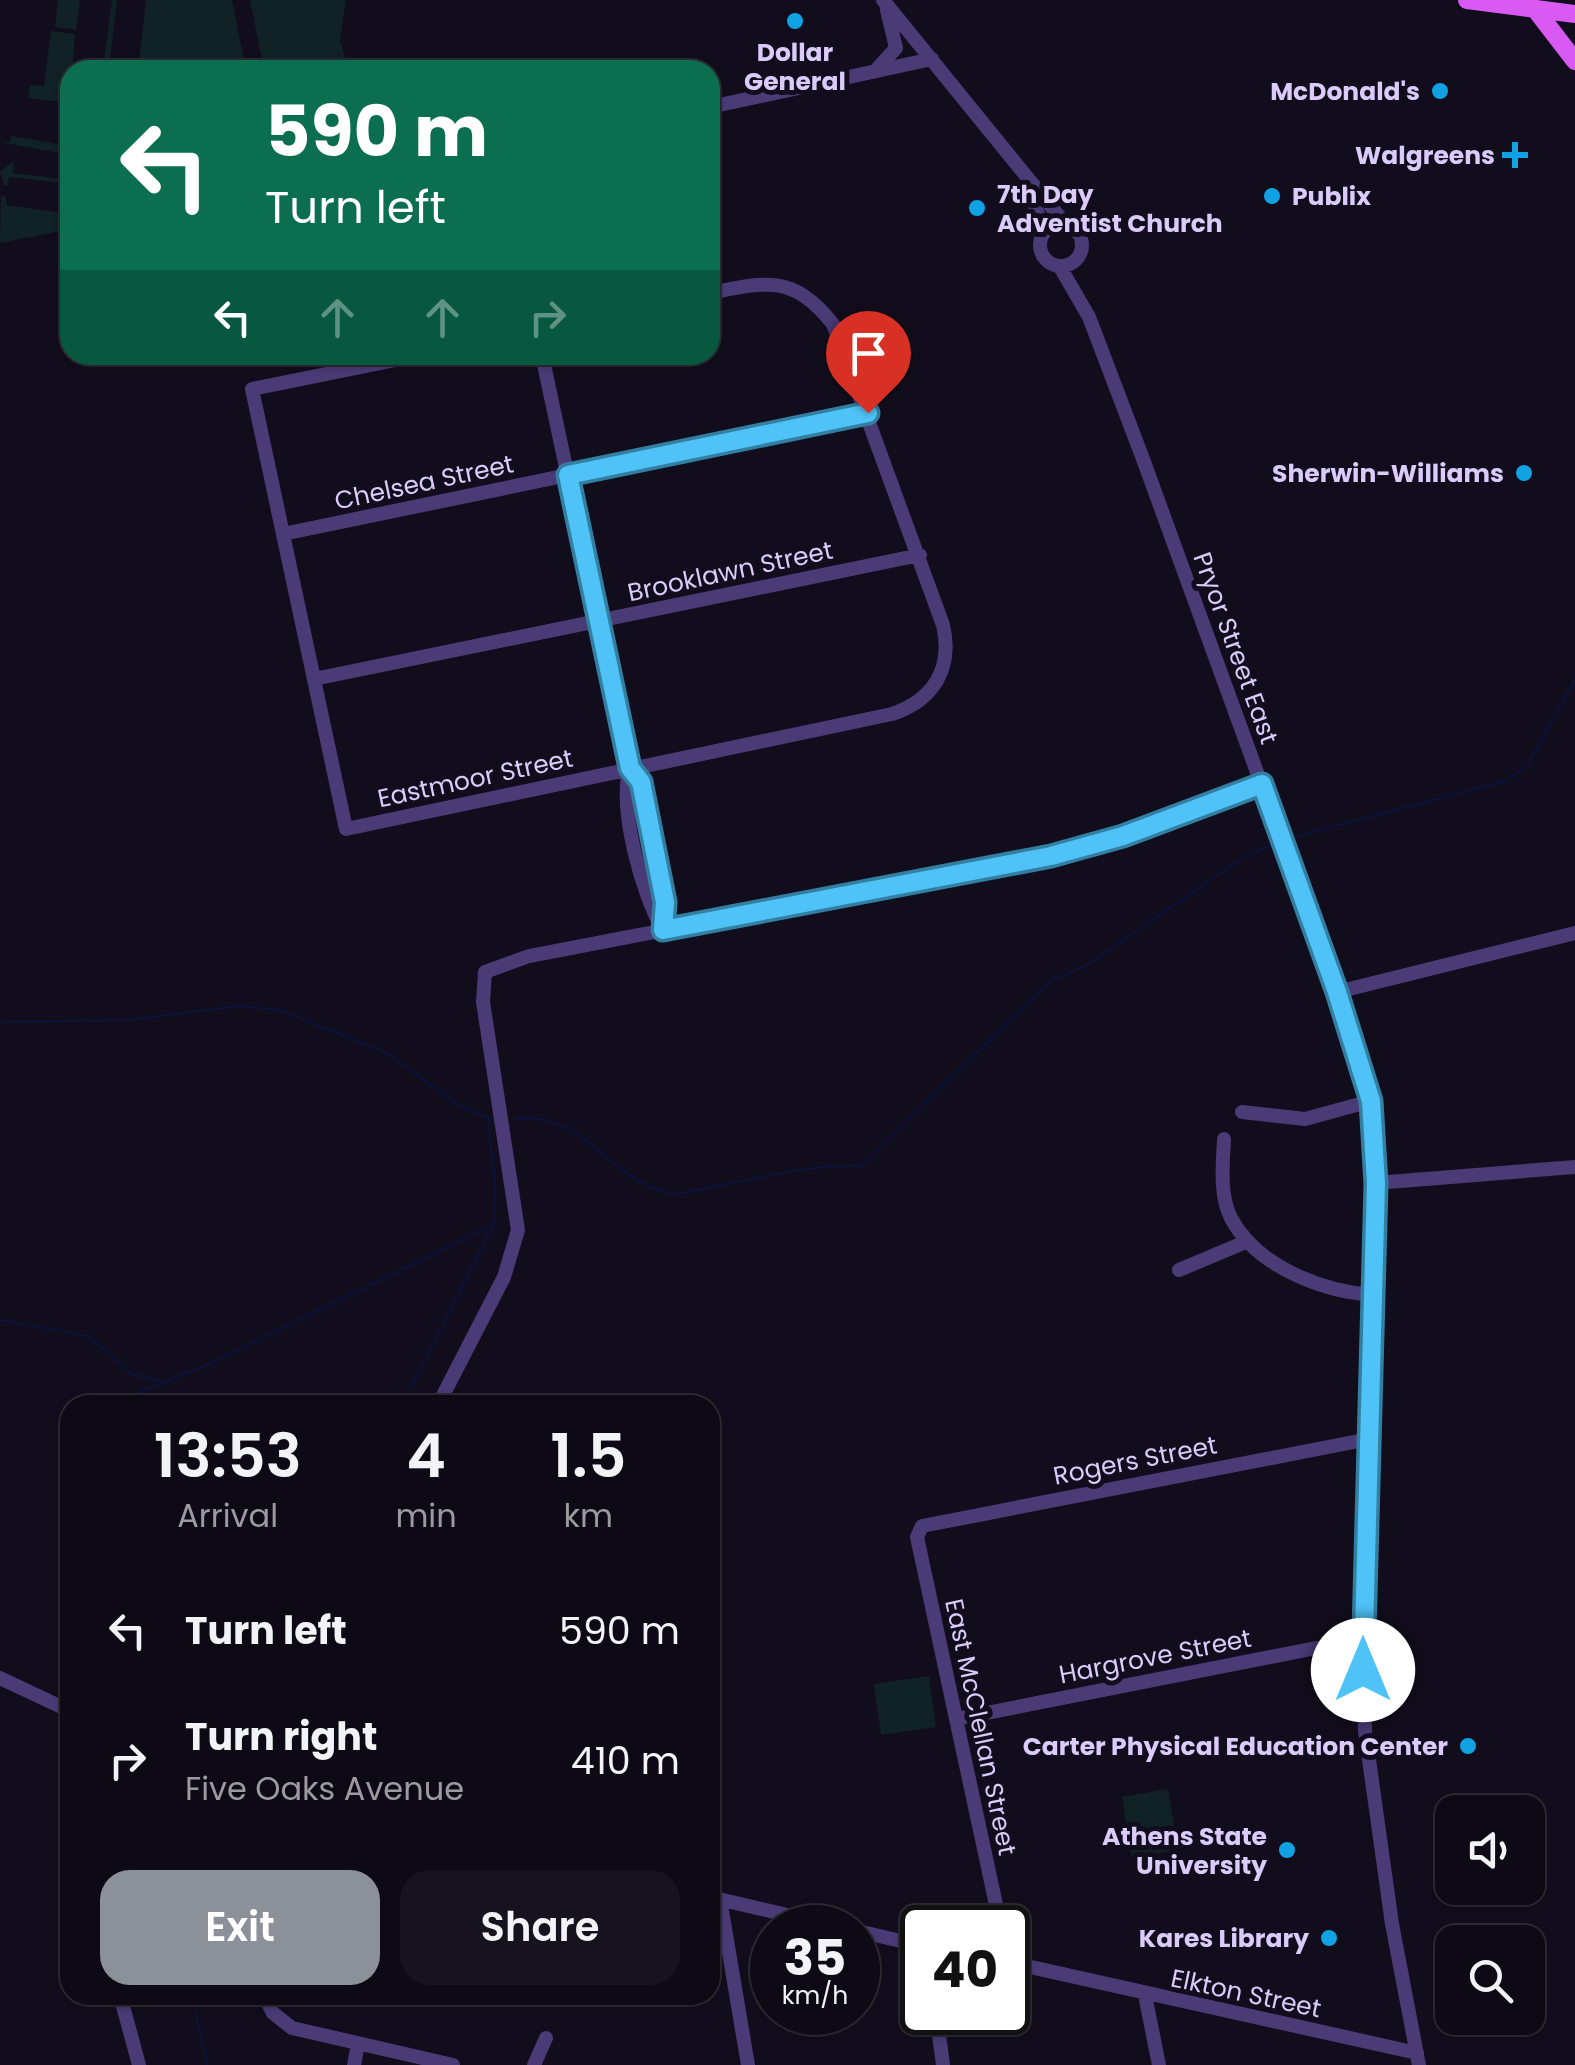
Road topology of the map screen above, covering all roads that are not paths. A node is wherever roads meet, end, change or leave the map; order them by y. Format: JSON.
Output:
{"nodes":[{"id":1,"x":883,"y":0,"type":"edge"},
{"id":2,"x":1466,"y":0,"type":"edge"},
{"id":3,"x":1535,"y":9,"type":"junction"},
{"id":4,"x":1575,"y":14,"type":"edge"},
{"id":5,"x":932,"y":59,"type":"junction"},
{"id":6,"x":1575,"y":61,"type":"edge"},
{"id":7,"x":874,"y":72,"type":"junction"},
{"id":8,"x":720,"y":105,"type":"edge"},
{"id":9,"x":1023,"y":175,"type":"junction"},
{"id":10,"x":1066,"y":224,"type":"junction"},
{"id":11,"x":1046,"y":231,"type":"junction"},
{"id":12,"x":1081,"y":253,"type":"junction"},
{"id":13,"x":1060,"y":267,"type":"junction"},
{"id":14,"x":720,"y":291,"type":"edge"},
{"id":15,"x":1089,"y":317,"type":"junction"},
{"id":16,"x":371,"y":365,"type":"edge"},
{"id":17,"x":544,"y":365,"type":"edge"},
{"id":18,"x":868,"y":413,"type":"junction"},
{"id":19,"x":568,"y":475,"type":"junction"},
{"id":20,"x":283,"y":534,"type":"junction"},
{"id":21,"x":920,"y":555,"type":"junction"},
{"id":22,"x":599,"y":621,"type":"junction"},
{"id":23,"x":314,"y":679,"type":"junction"},
{"id":24,"x":630,"y":768,"type":"junction"},
{"id":25,"x":1262,"y":784,"type":"junction"},
{"id":26,"x":663,"y":930,"type":"junction"},
{"id":27,"x":1575,"y":933,"type":"edge"},
{"id":28,"x":1337,"y":992,"type":"junction"},
{"id":29,"x":1371,"y":1101,"type":"junction"},
{"id":30,"x":1242,"y":1112,"type":"dead end"},
{"id":31,"x":1224,"y":1139,"type":"dead end"},
{"id":32,"x":1575,"y":1167,"type":"edge"},
{"id":33,"x":1376,"y":1184,"type":"junction"},
{"id":34,"x":1248,"y":1242,"type":"junction"},
{"id":35,"x":1179,"y":1270,"type":"dead end"},
{"id":36,"x":1372,"y":1295,"type":"junction"},
{"id":37,"x":443,"y":1395,"type":"edge"},
{"id":38,"x":1369,"y":1439,"type":"junction"},
{"id":39,"x":917,"y":1537,"type":"joint"},
{"id":40,"x":1362,"y":1639,"type":"junction"},
{"id":41,"x":0,"y":1678,"type":"edge"},
{"id":42,"x":60,"y":1706,"type":"edge"},
{"id":43,"x":956,"y":1719,"type":"junction"},
{"id":44,"x":720,"y":1899,"type":"edge"},
{"id":45,"x":997,"y":1905,"type":"edge"},
{"id":46,"x":750,"y":1906,"type":"edge"},
{"id":47,"x":720,"y":1923,"type":"edge"},
{"id":48,"x":1030,"y":1965,"type":"edge"},
{"id":49,"x":1146,"y":1994,"type":"junction"},
{"id":50,"x":123,"y":2005,"type":"edge"},
{"id":51,"x":269,"y":2005,"type":"edge"},
{"id":52,"x":939,"y":2035,"type":"edge"},
{"id":53,"x":546,"y":2038,"type":"dead end"},
{"id":54,"x":358,"y":2044,"type":"junction"},
{"id":55,"x":1418,"y":2059,"type":"edge"},
{"id":56,"x":139,"y":2065,"type":"edge"},
{"id":57,"x":354,"y":2065,"type":"edge"},
{"id":58,"x":453,"y":2065,"type":"edge"},
{"id":59,"x":534,"y":2065,"type":"edge"},
{"id":60,"x":748,"y":2065,"type":"edge"},
{"id":61,"x":943,"y":2065,"type":"edge"},
{"id":62,"x":1160,"y":2065,"type":"edge"}],
"edges":[{"from":1,"to":5,"type":"street"},
{"from":1,"to":7,"type":"street"},
{"from":2,"to":3,"type":"main road"},
{"from":3,"to":4,"type":"main road"},
{"from":3,"to":6,"type":"main road"},
{"from":5,"to":7,"type":"street"},
{"from":5,"to":9,"type":"street"},
{"from":7,"to":8,"type":"street"},
{"from":9,"to":10,"type":"street"},
{"from":9,"to":11,"type":"street"},
{"from":10,"to":11,"type":"street"},
{"from":10,"to":12,"type":"street"},
{"from":11,"to":13,"type":"street"},
{"from":12,"to":13,"type":"street"},
{"from":12,"to":15,"type":"street","name":"Pryor Street East"},
{"from":13,"to":15,"type":"street","name":"Pryor Street East"},
{"from":14,"to":18,"type":"street","name":"Eastmoor Street"},
{"from":15,"to":25,"type":"street","name":"Pryor Street East"},
{"from":16,"to":20,"type":"street","name":"Eastmoor Street"},
{"from":17,"to":19,"type":"street"},
{"from":18,"to":19,"type":"street","name":"Chelsea Street"},
{"from":18,"to":21,"type":"street","name":"Eastmoor Street"},
{"from":19,"to":20,"type":"street","name":"Chelsea Street"},
{"from":19,"to":22,"type":"street"},
{"from":20,"to":23,"type":"street","name":"Eastmoor Street"},
{"from":21,"to":22,"type":"street","name":"Brooklawn Street"},
{"from":21,"to":24,"type":"street","name":"Eastmoor Street"},
{"from":22,"to":23,"type":"street","name":"Brooklawn Street"},
{"from":22,"to":24,"type":"street"},
{"from":23,"to":24,"type":"street","name":"Eastmoor Street"},
{"from":24,"to":26,"type":"street"},
{"from":25,"to":26,"type":"street"},
{"from":25,"to":28,"type":"street","name":"Pryor Street East"},
{"from":26,"to":37,"type":"street"},
{"from":27,"to":28,"type":"street"},
{"from":28,"to":29,"type":"street","name":"Pryor Street East"},
{"from":29,"to":30,"type":"street"},
{"from":29,"to":33,"type":"street","name":"Pryor Street East"},
{"from":31,"to":34,"type":"street"},
{"from":32,"to":33,"type":"street"},
{"from":33,"to":36,"type":"street","name":"Pryor Street East"},
{"from":34,"to":35,"type":"street"},
{"from":34,"to":36,"type":"street"},
{"from":36,"to":38,"type":"street","name":"Pryor Street East"},
{"from":38,"to":39,"type":"street","name":"Rogers Street"},
{"from":38,"to":40,"type":"street","name":"Pryor Street East"},
{"from":39,"to":43,"type":"street","name":"East McClellan Street"},
{"from":40,"to":43,"type":"street","name":"Hargrove Street"},
{"from":40,"to":55,"type":"street","name":"Pryor Street East"},
{"from":41,"to":42,"type":"street"},
{"from":43,"to":45,"type":"street","name":"East McClellan Street"},
{"from":44,"to":46,"type":"street"},
{"from":47,"to":60,"type":"street"},
{"from":48,"to":49,"type":"street","name":"Elkton Street"},
{"from":49,"to":55,"type":"street","name":"Elkton Street"},
{"from":49,"to":62,"type":"street"},
{"from":50,"to":56,"type":"street"},
{"from":51,"to":54,"type":"street"},
{"from":52,"to":61,"type":"street"},
{"from":53,"to":59,"type":"street"},
{"from":54,"to":57,"type":"street"},
{"from":54,"to":58,"type":"street"}]}
